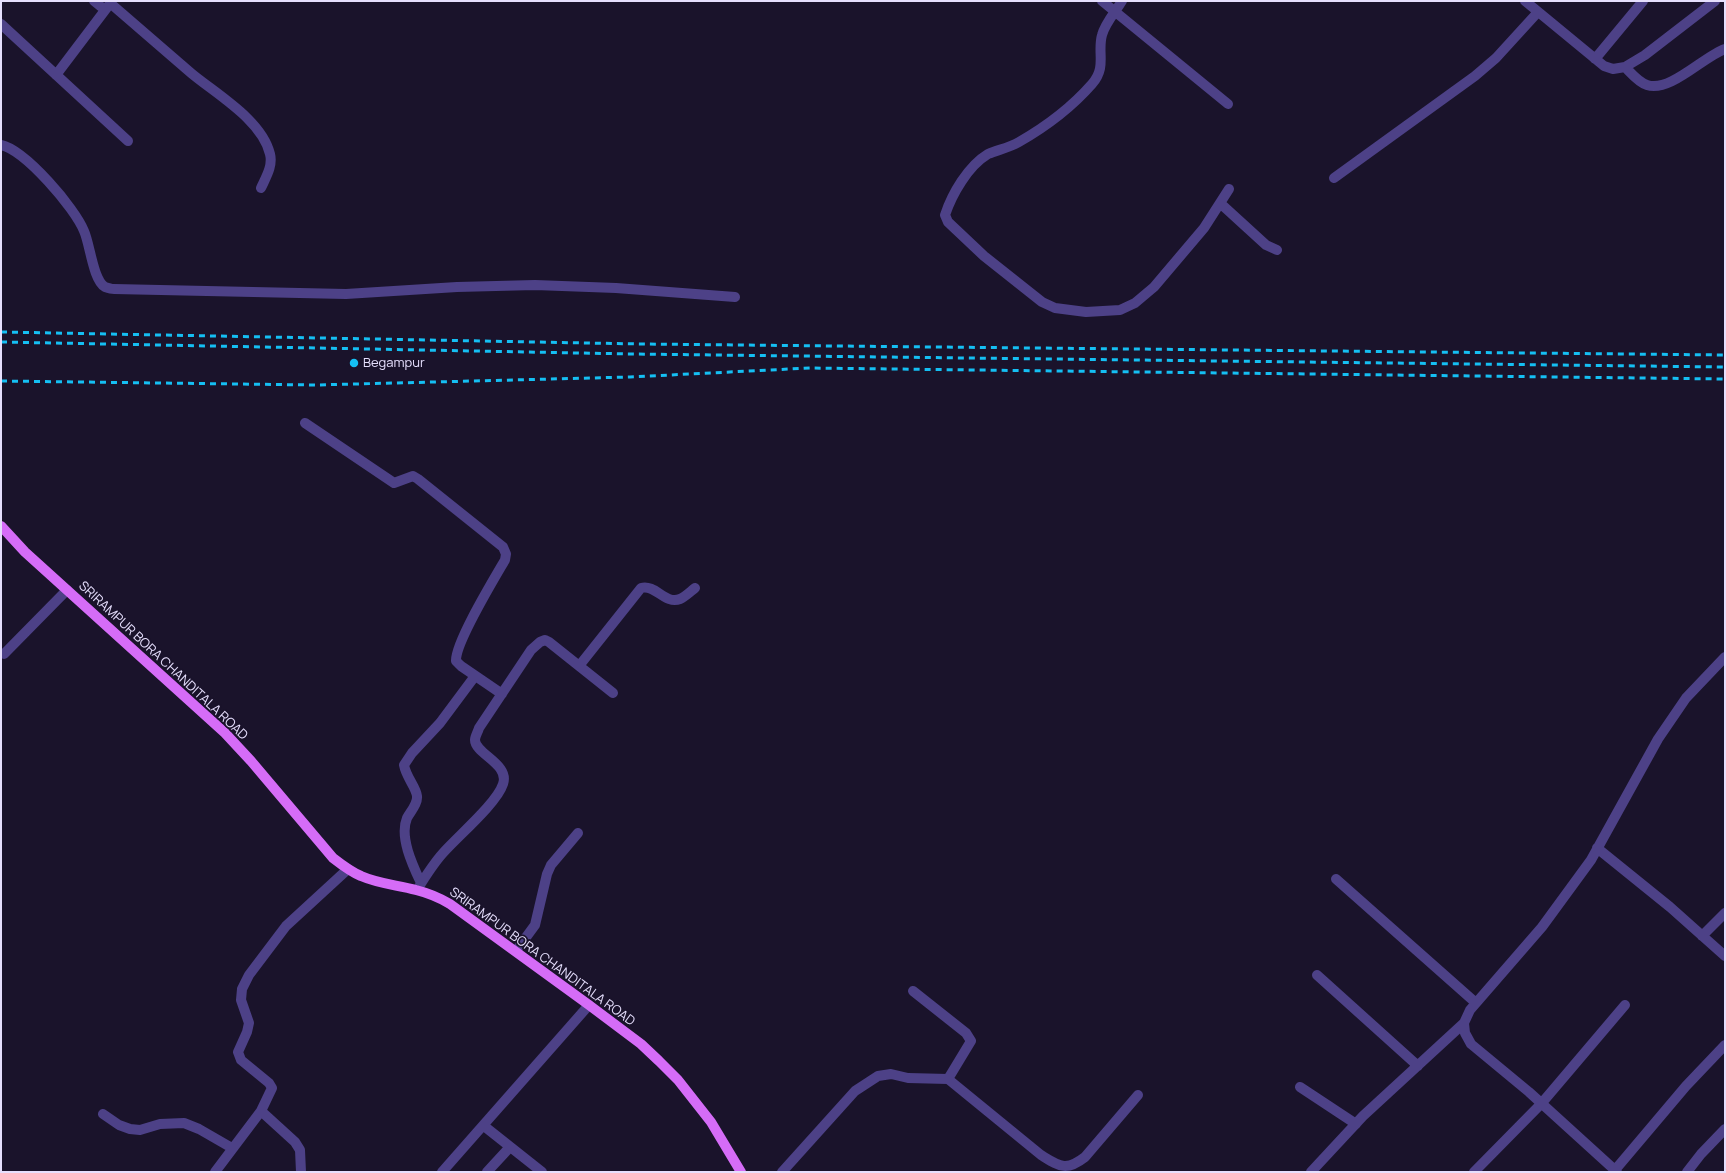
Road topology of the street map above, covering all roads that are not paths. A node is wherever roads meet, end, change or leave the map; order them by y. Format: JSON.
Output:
{"nodes":[{"id":1,"x":94,"y":1,"type":"edge"},
{"id":2,"x":1102,"y":1,"type":"edge"},
{"id":3,"x":1122,"y":1,"type":"edge"},
{"id":4,"x":1525,"y":1,"type":"edge"},
{"id":5,"x":1643,"y":1,"type":"edge"},
{"id":6,"x":1715,"y":1,"type":"edge"},
{"id":7,"x":109,"y":5,"type":"edge"},
{"id":8,"x":1116,"y":12,"type":"junction"},
{"id":9,"x":1538,"y":12,"type":"junction"},
{"id":10,"x":1,"y":24,"type":"edge"},
{"id":11,"x":1725,"y":49,"type":"edge"},
{"id":12,"x":1595,"y":59,"type":"junction"},
{"id":13,"x":1625,"y":67,"type":"junction"},
{"id":14,"x":56,"y":75,"type":"junction"},
{"id":15,"x":1228,"y":104,"type":"dead end"},
{"id":16,"x":128,"y":141,"type":"dead end"},
{"id":17,"x":1,"y":145,"type":"edge"},
{"id":18,"x":1334,"y":178,"type":"dead end"},
{"id":19,"x":261,"y":188,"type":"dead end"},
{"id":20,"x":1229,"y":189,"type":"dead end"},
{"id":21,"x":1220,"y":203,"type":"junction"},
{"id":22,"x":1277,"y":250,"type":"dead end"},
{"id":23,"x":735,"y":296,"type":"dead end"},
{"id":24,"x":305,"y":423,"type":"dead end"},
{"id":25,"x":1,"y":526,"type":"edge"},
{"id":26,"x":696,"y":588,"type":"dead end"},
{"id":27,"x":66,"y":590,"type":"junction"},
{"id":28,"x":4,"y":654,"type":"dead end"},
{"id":29,"x":1725,"y":657,"type":"edge"},
{"id":30,"x":579,"y":666,"type":"junction"},
{"id":31,"x":475,"y":676,"type":"junction"},
{"id":32,"x":613,"y":693,"type":"dead end"},
{"id":33,"x":502,"y":694,"type":"junction"},
{"id":34,"x":578,"y":833,"type":"dead end"},
{"id":35,"x":1597,"y":848,"type":"junction"},
{"id":36,"x":348,"y":869,"type":"junction"},
{"id":37,"x":1336,"y":879,"type":"dead end"},
{"id":38,"x":419,"y":886,"type":"junction"},
{"id":39,"x":1725,"y":913,"type":"edge"},
{"id":40,"x":1702,"y":936,"type":"junction"},
{"id":41,"x":516,"y":951,"type":"junction"},
{"id":42,"x":1725,"y":956,"type":"edge"},
{"id":43,"x":1317,"y":975,"type":"dead end"},
{"id":44,"x":913,"y":991,"type":"dead end"},
{"id":45,"x":1476,"y":1003,"type":"junction"},
{"id":46,"x":589,"y":1005,"type":"junction"},
{"id":47,"x":1625,"y":1005,"type":"dead end"},
{"id":48,"x":1464,"y":1023,"type":"junction"},
{"id":49,"x":1725,"y":1045,"type":"edge"},
{"id":50,"x":1418,"y":1066,"type":"junction"},
{"id":51,"x":948,"y":1079,"type":"junction"},
{"id":52,"x":1300,"y":1087,"type":"dead end"},
{"id":53,"x":1138,"y":1095,"type":"dead end"},
{"id":54,"x":1541,"y":1104,"type":"junction"},
{"id":55,"x":260,"y":1111,"type":"junction"},
{"id":56,"x":103,"y":1114,"type":"dead end"},
{"id":57,"x":1356,"y":1124,"type":"junction"},
{"id":58,"x":484,"y":1126,"type":"junction"},
{"id":59,"x":1725,"y":1128,"type":"edge"},
{"id":60,"x":510,"y":1147,"type":"junction"},
{"id":61,"x":232,"y":1148,"type":"junction"},
{"id":62,"x":530,"y":1168,"type":"edge"},
{"id":63,"x":1616,"y":1171,"type":"edge"},
{"id":64,"x":215,"y":1172,"type":"edge"},
{"id":65,"x":301,"y":1172,"type":"edge"},
{"id":66,"x":442,"y":1172,"type":"edge"},
{"id":67,"x":487,"y":1172,"type":"edge"},
{"id":68,"x":542,"y":1172,"type":"edge"},
{"id":69,"x":741,"y":1172,"type":"edge"},
{"id":70,"x":782,"y":1172,"type":"edge"},
{"id":71,"x":1312,"y":1172,"type":"edge"},
{"id":72,"x":1474,"y":1172,"type":"edge"},
{"id":73,"x":1687,"y":1172,"type":"edge"}],
"edges":[{"from":1,"to":7,"type":"street"},
{"from":2,"to":8,"type":"street"},
{"from":3,"to":8,"type":"street"},
{"from":4,"to":9,"type":"street"},
{"from":5,"to":12,"type":"street"},
{"from":6,"to":13,"type":"street"},
{"from":7,"to":14,"type":"street"},
{"from":7,"to":19,"type":"street"},
{"from":8,"to":15,"type":"street"},
{"from":8,"to":21,"type":"street"},
{"from":9,"to":12,"type":"street"},
{"from":9,"to":18,"type":"street"},
{"from":10,"to":14,"type":"street"},
{"from":11,"to":13,"type":"street"},
{"from":12,"to":13,"type":"street"},
{"from":14,"to":16,"type":"street"},
{"from":17,"to":23,"type":"street"},
{"from":20,"to":21,"type":"street"},
{"from":21,"to":22,"type":"street"},
{"from":24,"to":31,"type":"street"},
{"from":25,"to":27,"type":"main road","name":"SRIRAMPUR BORA CHANDITALA ROAD"},
{"from":26,"to":30,"type":"street"},
{"from":27,"to":28,"type":"street"},
{"from":27,"to":36,"type":"main road","name":"SRIRAMPUR BORA CHANDITALA ROAD"},
{"from":29,"to":35,"type":"street"},
{"from":30,"to":32,"type":"street"},
{"from":30,"to":33,"type":"street"},
{"from":31,"to":33,"type":"street"},
{"from":31,"to":38,"type":"street"},
{"from":33,"to":38,"type":"street"},
{"from":34,"to":41,"type":"street"},
{"from":35,"to":40,"type":"street"},
{"from":35,"to":45,"type":"street"},
{"from":36,"to":38,"type":"main road","name":"SRIRAMPUR BORA CHANDITALA ROAD"},
{"from":36,"to":55,"type":"street"},
{"from":37,"to":45,"type":"street"},
{"from":38,"to":41,"type":"main road","name":"SRIRAMPUR BORA CHANDITALA ROAD"},
{"from":39,"to":40,"type":"street"},
{"from":40,"to":42,"type":"street"},
{"from":41,"to":46,"type":"main road","name":"SRIRAMPUR BORA CHANDITALA ROAD"},
{"from":43,"to":50,"type":"street"},
{"from":44,"to":51,"type":"street"},
{"from":45,"to":48,"type":"street"},
{"from":46,"to":58,"type":"street"},
{"from":46,"to":69,"type":"main road","name":"SRIRAMPUR BORA CHANDITALA ROAD"},
{"from":47,"to":54,"type":"street"},
{"from":48,"to":50,"type":"street"},
{"from":48,"to":54,"type":"street"},
{"from":49,"to":63,"type":"street"},
{"from":50,"to":57,"type":"street"},
{"from":51,"to":53,"type":"street"},
{"from":51,"to":70,"type":"street"},
{"from":52,"to":57,"type":"street"},
{"from":54,"to":63,"type":"street"},
{"from":54,"to":72,"type":"street"},
{"from":55,"to":61,"type":"street"},
{"from":55,"to":65,"type":"street"},
{"from":56,"to":61,"type":"street"},
{"from":57,"to":71,"type":"street"},
{"from":58,"to":60,"type":"street"},
{"from":58,"to":66,"type":"street"},
{"from":59,"to":73,"type":"street"},
{"from":60,"to":62,"type":"street"},
{"from":60,"to":67,"type":"street"},
{"from":61,"to":64,"type":"street"},
{"from":62,"to":68,"type":"street"}]}
